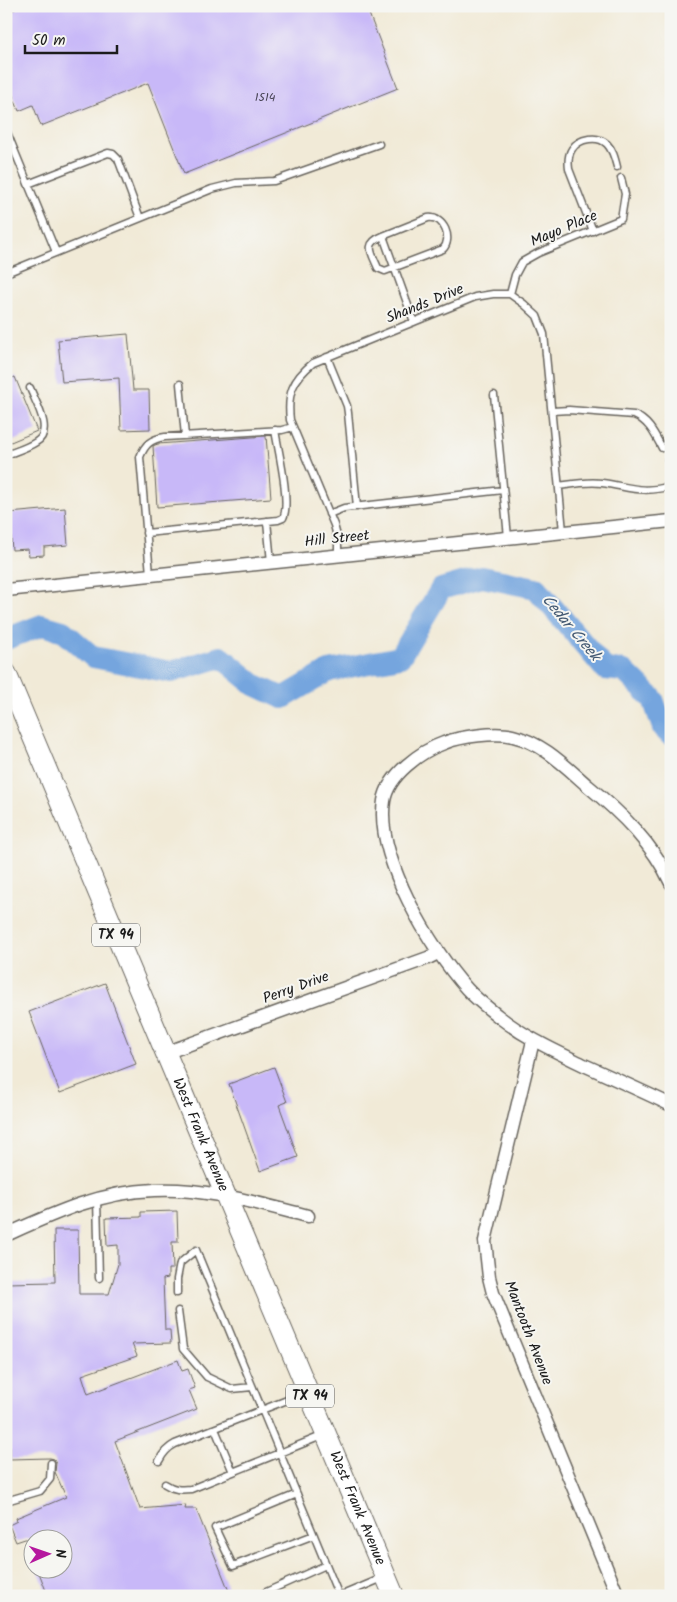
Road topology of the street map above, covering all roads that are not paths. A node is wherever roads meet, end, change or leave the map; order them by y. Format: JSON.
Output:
{"nodes":[{"id":1,"x":6,"y":130,"type":"edge"},
{"id":2,"x":379,"y":144,"type":"dead end"},
{"id":3,"x":617,"y":166,"type":"dead end"},
{"id":4,"x":621,"y":178,"type":"dead end"},
{"id":5,"x":28,"y":184,"type":"junction"},
{"id":6,"x":140,"y":218,"type":"junction"},
{"id":7,"x":593,"y":230,"type":"junction"},
{"id":8,"x":383,"y":236,"type":"junction"},
{"id":9,"x":56,"y":252,"type":"junction"},
{"id":10,"x":394,"y":268,"type":"junction"},
{"id":11,"x":6,"y":273,"type":"edge"},
{"id":12,"x":510,"y":294,"type":"junction"},
{"id":13,"x":414,"y":322,"type":"junction"},
{"id":14,"x":327,"y":358,"type":"junction"},
{"id":15,"x":180,"y":384,"type":"dead end"},
{"id":16,"x":30,"y":388,"type":"dead end"},
{"id":17,"x":494,"y":394,"type":"dead end"},
{"id":18,"x":552,"y":411,"type":"junction"},
{"id":19,"x":293,"y":428,"type":"junction"},
{"id":20,"x":275,"y":430,"type":"junction"},
{"id":21,"x":185,"y":436,"type":"junction"},
{"id":22,"x":662,"y":448,"type":"dead end"},
{"id":23,"x":6,"y":456,"type":"edge"},
{"id":24,"x":559,"y":486,"type":"junction"},
{"id":25,"x":671,"y":486,"type":"edge"},
{"id":26,"x":503,"y":490,"type":"junction"},
{"id":27,"x":358,"y":506,"type":"junction"},
{"id":28,"x":329,"y":514,"type":"junction"},
{"id":29,"x":267,"y":521,"type":"junction"},
{"id":30,"x":671,"y":521,"type":"edge"},
{"id":31,"x":563,"y":531,"type":"junction"},
{"id":32,"x":146,"y":533,"type":"junction"},
{"id":33,"x":508,"y":537,"type":"junction"},
{"id":34,"x":338,"y":555,"type":"junction"},
{"id":35,"x":271,"y":562,"type":"junction"},
{"id":36,"x":150,"y":574,"type":"junction"},
{"id":37,"x":6,"y":590,"type":"edge"},
{"id":38,"x":6,"y":673,"type":"edge"},
{"id":39,"x":671,"y":883,"type":"edge"},
{"id":40,"x":438,"y":953,"type":"junction"},
{"id":41,"x":533,"y":1041,"type":"junction"},
{"id":42,"x":165,"y":1053,"type":"junction"},
{"id":43,"x":671,"y":1105,"type":"edge"},
{"id":44,"x":226,"y":1196,"type":"junction"},
{"id":45,"x":97,"y":1199,"type":"junction"},
{"id":46,"x":308,"y":1216,"type":"dead end"},
{"id":47,"x":6,"y":1235,"type":"edge"},
{"id":48,"x":99,"y":1278,"type":"dead end"},
{"id":49,"x":177,"y":1294,"type":"dead end"},
{"id":50,"x":178,"y":1311,"type":"dead end"},
{"id":51,"x":252,"y":1387,"type":"junction"},
{"id":52,"x":308,"y":1391,"type":"junction"},
{"id":53,"x":262,"y":1410,"type":"junction"},
{"id":54,"x":215,"y":1428,"type":"junction"},
{"id":55,"x":326,"y":1434,"type":"junction"},
{"id":56,"x":280,"y":1453,"type":"junction"},
{"id":57,"x":159,"y":1461,"type":"dead end"},
{"id":58,"x":51,"y":1463,"type":"dead end"},
{"id":59,"x":233,"y":1472,"type":"junction"},
{"id":60,"x":165,"y":1484,"type":"dead end"},
{"id":61,"x":297,"y":1494,"type":"junction"},
{"id":62,"x":6,"y":1501,"type":"edge"},
{"id":63,"x":314,"y":1535,"type":"junction"},
{"id":64,"x":326,"y":1565,"type":"junction"},
{"id":65,"x":386,"y":1577,"type":"junction"},
{"id":66,"x":268,"y":1596,"type":"edge"},
{"id":67,"x":340,"y":1596,"type":"edge"},
{"id":68,"x":394,"y":1596,"type":"edge"},
{"id":69,"x":618,"y":1596,"type":"edge"}],
"edges":[{"from":1,"to":5,"type":"lane"},
{"from":2,"to":6,"type":"lane"},
{"from":3,"to":7,"type":"lane"},
{"from":4,"to":7,"type":"lane","name":"Mayo Place"},
{"from":5,"to":6,"type":"lane"},
{"from":5,"to":9,"type":"lane"},
{"from":6,"to":9,"type":"lane"},
{"from":7,"to":12,"type":"lane","name":"Mayo Place"},
{"from":8,"to":10,"type":"lane"},
{"from":8,"to":10,"type":"lane"},
{"from":8,"to":10,"type":"lane"},
{"from":9,"to":11,"type":"lane"},
{"from":10,"to":13,"type":"lane"},
{"from":12,"to":13,"type":"lane","name":"Shands Drive"},
{"from":12,"to":18,"type":"lane"},
{"from":13,"to":14,"type":"lane","name":"Shands Drive"},
{"from":14,"to":19,"type":"lane","name":"Shands Drive"},
{"from":14,"to":27,"type":"lane"},
{"from":15,"to":21,"type":"lane"},
{"from":16,"to":23,"type":"lane"},
{"from":17,"to":26,"type":"lane"},
{"from":18,"to":22,"type":"lane"},
{"from":18,"to":24,"type":"lane"},
{"from":19,"to":20,"type":"lane"},
{"from":19,"to":28,"type":"lane","name":"Shands Drive"},
{"from":20,"to":21,"type":"lane"},
{"from":20,"to":29,"type":"lane"},
{"from":21,"to":32,"type":"lane"},
{"from":24,"to":25,"type":"lane"},
{"from":24,"to":31,"type":"lane"},
{"from":26,"to":27,"type":"lane"},
{"from":26,"to":33,"type":"lane"},
{"from":27,"to":28,"type":"lane"},
{"from":28,"to":34,"type":"lane","name":"Shands Drive"},
{"from":29,"to":32,"type":"lane"},
{"from":29,"to":35,"type":"lane"},
{"from":30,"to":31,"type":"street","name":"Hill Street"},
{"from":31,"to":33,"type":"street","name":"Hill Street"},
{"from":32,"to":36,"type":"lane"},
{"from":33,"to":34,"type":"street","name":"Hill Street"},
{"from":34,"to":35,"type":"street","name":"Hill Street"},
{"from":35,"to":36,"type":"street","name":"Hill Street"},
{"from":36,"to":37,"type":"street","name":"Hill Street"},
{"from":38,"to":42,"type":"main road","name":"West Frank Avenue","number":"TX 94"},
{"from":39,"to":40,"type":"street"},
{"from":40,"to":41,"type":"street"},
{"from":40,"to":42,"type":"street","name":"Perry Drive"},
{"from":41,"to":43,"type":"street"},
{"from":41,"to":69,"type":"street","name":"Mantooth Avenue"},
{"from":42,"to":44,"type":"main road","name":"West Frank Avenue","number":"TX 94"},
{"from":44,"to":45,"type":"street"},
{"from":44,"to":46,"type":"street"},
{"from":44,"to":52,"type":"main road","name":"West Frank Avenue","number":"TX 94"},
{"from":45,"to":47,"type":"street"},
{"from":45,"to":48,"type":"lane"},
{"from":49,"to":51,"type":"lane"},
{"from":50,"to":51,"type":"lane"},
{"from":51,"to":53,"type":"lane"},
{"from":52,"to":53,"type":"lane"},
{"from":52,"to":55,"type":"main road","name":"West Frank Avenue","number":"TX 94"},
{"from":53,"to":54,"type":"lane"},
{"from":53,"to":56,"type":"lane"},
{"from":54,"to":57,"type":"lane"},
{"from":54,"to":59,"type":"lane"},
{"from":55,"to":56,"type":"lane"},
{"from":55,"to":65,"type":"main road","name":"West Frank Avenue","number":"TX 94"},
{"from":56,"to":59,"type":"lane"},
{"from":56,"to":61,"type":"lane"},
{"from":58,"to":62,"type":"lane"},
{"from":59,"to":60,"type":"lane"},
{"from":61,"to":63,"type":"lane"},
{"from":61,"to":63,"type":"lane"},
{"from":63,"to":64,"type":"lane"},
{"from":64,"to":66,"type":"lane"},
{"from":64,"to":67,"type":"lane"},
{"from":65,"to":67,"type":"lane"},
{"from":65,"to":68,"type":"main road","name":"West Frank Avenue","number":"TX 94"}]}
